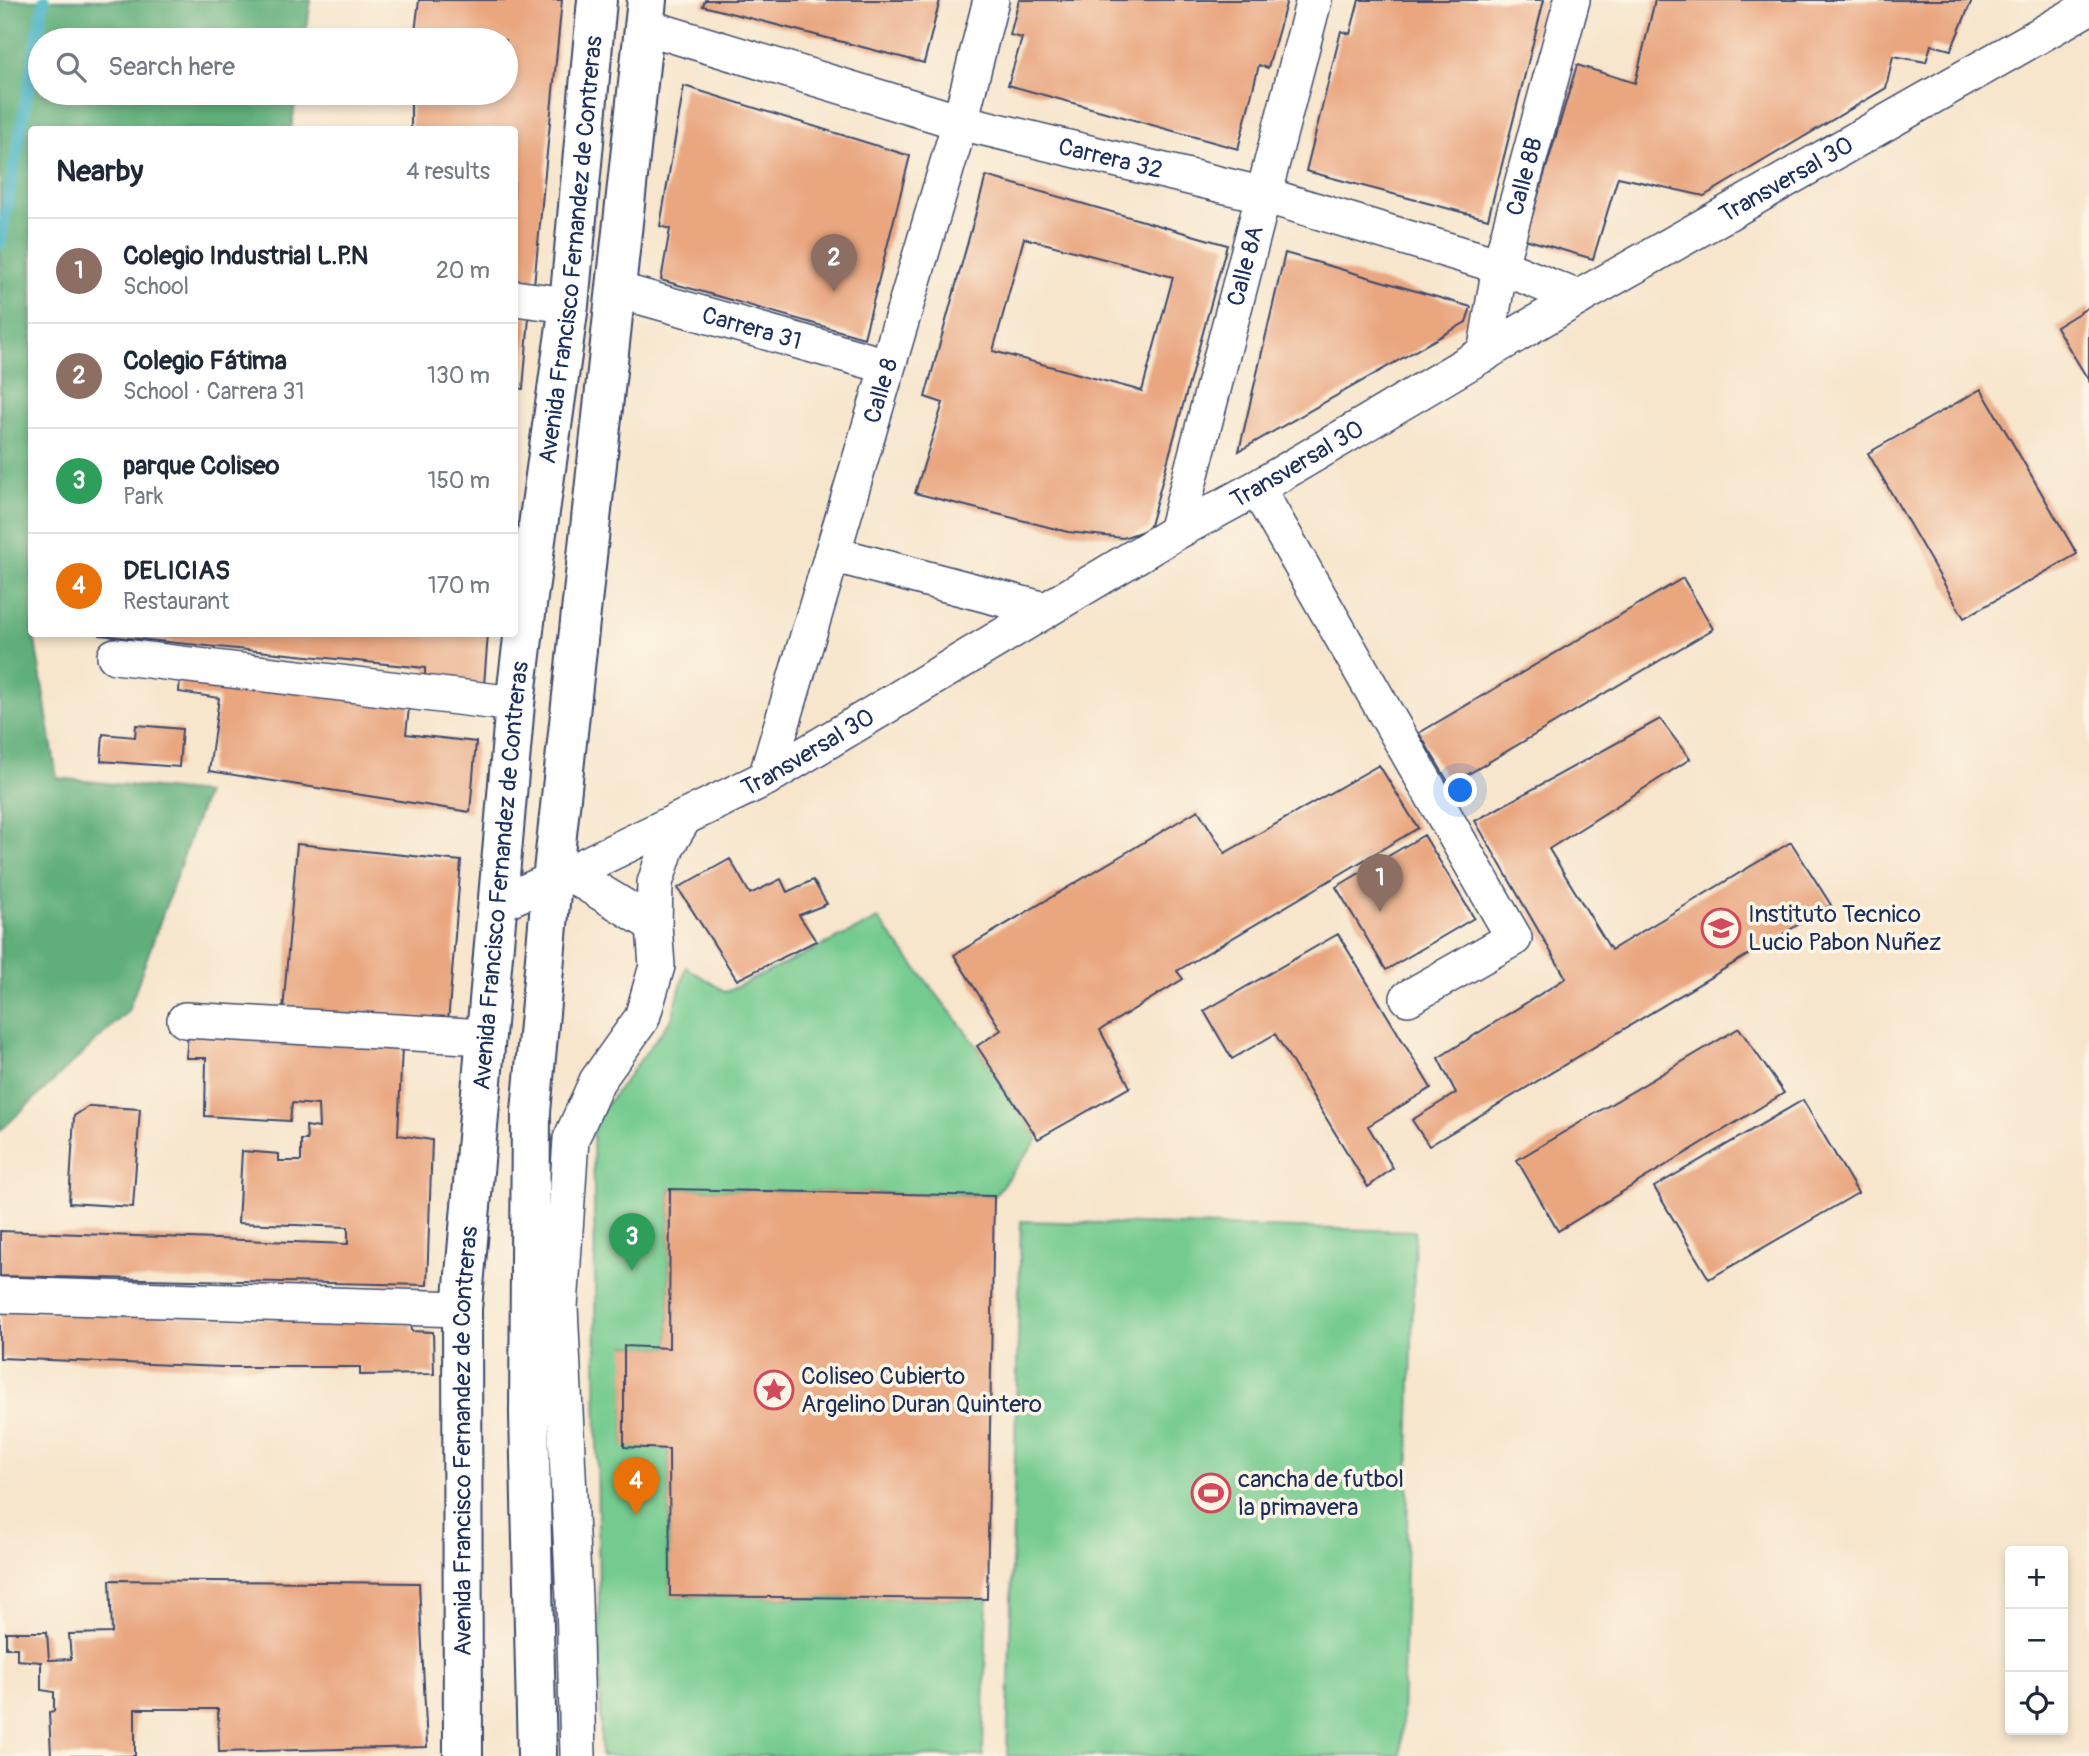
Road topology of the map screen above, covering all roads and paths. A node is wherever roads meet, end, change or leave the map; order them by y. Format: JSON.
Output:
{"nodes":[{"id":1,"x":597,"y":0,"type":"edge"},
{"id":2,"x":991,"y":0,"type":"edge"},
{"id":3,"x":1314,"y":0,"type":"edge"},
{"id":4,"x":1572,"y":0,"type":"edge"},
{"id":5,"x":2075,"y":8,"type":"edge"},
{"id":6,"x":645,"y":13,"type":"edge"},
{"id":7,"x":960,"y":122,"type":"junction"},
{"id":8,"x":1264,"y":195,"type":"junction"},
{"id":9,"x":1500,"y":266,"type":"junction"},
{"id":10,"x":617,"y":290,"type":"junction"},
{"id":11,"x":1578,"y":298,"type":"junction"},
{"id":12,"x":518,"y":299,"type":"edge"},
{"id":13,"x":569,"y":305,"type":"junction"},
{"id":14,"x":1485,"y":354,"type":"junction"},
{"id":15,"x":887,"y":366,"type":"junction"},
{"id":16,"x":1258,"y":488,"type":"junction"},
{"id":17,"x":1177,"y":532,"type":"junction"},
{"id":18,"x":832,"y":554,"type":"junction"},
{"id":19,"x":521,"y":596,"type":"edge"},
{"id":20,"x":1045,"y":610,"type":"junction"},
{"id":21,"x":114,"y":656,"type":"dead end"},
{"id":22,"x":515,"y":704,"type":"junction"},
{"id":23,"x":766,"y":778,"type":"junction"},
{"id":24,"x":684,"y":818,"type":"junction"},
{"id":25,"x":561,"y":877,"type":"junction"},
{"id":26,"x":497,"y":904,"type":"junction"},
{"id":27,"x":653,"y":925,"type":"junction"},
{"id":28,"x":1408,"y":998,"type":"dead end"},
{"id":29,"x":185,"y":1020,"type":"dead end"},
{"id":30,"x":485,"y":1037,"type":"junction"},
{"id":31,"x":0,"y":1295,"type":"edge"},
{"id":32,"x":462,"y":1309,"type":"junction"},
{"id":33,"x":463,"y":1756,"type":"edge"},
{"id":34,"x":537,"y":1756,"type":"edge"},
{"id":35,"x":578,"y":1756,"type":"edge"}],
"edges":[{"from":1,"to":13,"type":"main road","name":"Avenida Francisco Fernandez de Contreras"},
{"from":2,"to":7,"type":"street","name":"Calle 8"},
{"from":3,"to":8,"type":"street","name":"Calle 8A"},
{"from":4,"to":9,"type":"street","name":"Calle 8B"},
{"from":5,"to":11,"type":"street","name":"Transversal 30"},
{"from":6,"to":7,"type":"street","name":"Carrera 32"},
{"from":6,"to":10,"type":"main road","name":"Avenida Francisco Fernandez de Contreras"},
{"from":7,"to":8,"type":"street","name":"Carrera 32"},
{"from":7,"to":15,"type":"street","name":"Calle 8"},
{"from":8,"to":9,"type":"street","name":"Carrera 32"},
{"from":8,"to":17,"type":"street","name":"Calle 8A"},
{"from":9,"to":11,"type":"street","name":"Carrera 32"},
{"from":9,"to":14,"type":"street","name":"Calle 8B"},
{"from":10,"to":15,"type":"street","name":"Carrera 31"},
{"from":10,"to":25,"type":"main road","name":"Avenida Francisco Fernandez de Contreras"},
{"from":11,"to":14,"type":"street","name":"Transversal 30"},
{"from":12,"to":13,"type":"street"},
{"from":13,"to":19,"type":"main road","name":"Avenida Francisco Fernandez de Contreras"},
{"from":14,"to":16,"type":"street","name":"Transversal 30"},
{"from":15,"to":18,"type":"street","name":"Calle 8"},
{"from":16,"to":17,"type":"street","name":"Transversal 30"},
{"from":16,"to":28,"type":"street"},
{"from":17,"to":20,"type":"street","name":"Transversal 30"},
{"from":18,"to":20,"type":"street"},
{"from":18,"to":23,"type":"street","name":"Calle 8"},
{"from":19,"to":22,"type":"main road","name":"Avenida Francisco Fernandez de Contreras"},
{"from":20,"to":23,"type":"street","name":"Transversal 30"},
{"from":21,"to":22,"type":"street"},
{"from":22,"to":26,"type":"main road","name":"Avenida Francisco Fernandez de Contreras"},
{"from":23,"to":24,"type":"street","name":"Transversal 30"},
{"from":24,"to":25,"type":"street","name":"Transversal 30"},
{"from":24,"to":27,"type":"street"},
{"from":25,"to":26,"type":"street","name":"Transversal 30"},
{"from":25,"to":27,"type":"street"},
{"from":25,"to":34,"type":"main road","name":"Avenida Francisco Fernandez de Contreras"},
{"from":26,"to":30,"type":"main road","name":"Avenida Francisco Fernandez de Contreras"},
{"from":27,"to":35,"type":"street"},
{"from":29,"to":30,"type":"street"},
{"from":30,"to":32,"type":"main road","name":"Avenida Francisco Fernandez de Contreras"},
{"from":31,"to":32,"type":"street"},
{"from":32,"to":33,"type":"main road","name":"Avenida Francisco Fernandez de Contreras"}]}
